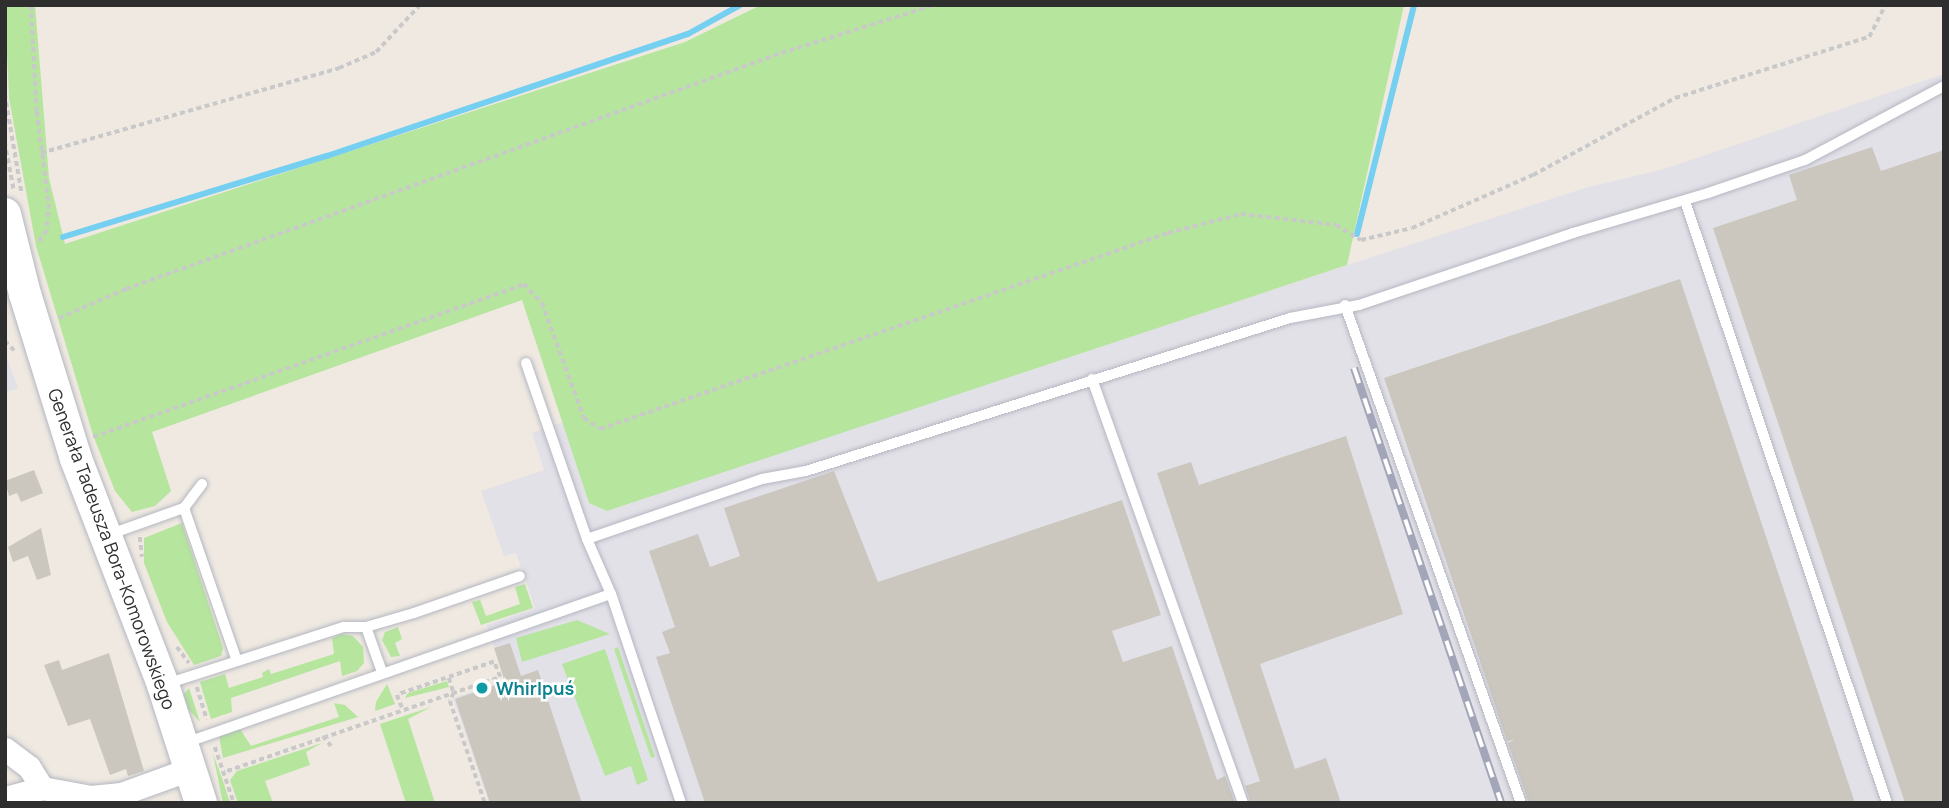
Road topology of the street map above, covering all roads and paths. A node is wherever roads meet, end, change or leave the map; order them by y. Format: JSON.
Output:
{"nodes":[{"id":1,"x":31,"y":5,"type":"edge"},
{"id":2,"x":420,"y":5,"type":"edge"},
{"id":3,"x":934,"y":5,"type":"edge"},
{"id":4,"x":1885,"y":5,"type":"edge"},
{"id":5,"x":1944,"y":86,"type":"edge"},
{"id":6,"x":41,"y":153,"type":"junction"},
{"id":7,"x":1685,"y":201,"type":"junction"},
{"id":8,"x":5,"y":214,"type":"edge"},
{"id":9,"x":18,"y":265,"type":"junction"},
{"id":10,"x":1345,"y":305,"type":"junction"},
{"id":11,"x":56,"y":319,"type":"dead end"},
{"id":12,"x":526,"y":363,"type":"dead end"},
{"id":13,"x":1093,"y":379,"type":"junction"},
{"id":14,"x":84,"y":440,"type":"dead end"},
{"id":15,"x":202,"y":484,"type":"dead end"},
{"id":16,"x":184,"y":508,"type":"junction"},
{"id":17,"x":105,"y":536,"type":"junction"},
{"id":18,"x":587,"y":539,"type":"junction"},
{"id":19,"x":520,"y":576,"type":"dead end"},
{"id":20,"x":611,"y":594,"type":"junction"},
{"id":21,"x":366,"y":627,"type":"junction"},
{"id":22,"x":237,"y":661,"type":"junction"},
{"id":23,"x":382,"y":672,"type":"junction"},
{"id":24,"x":449,"y":678,"type":"junction"},
{"id":25,"x":196,"y":683,"type":"dead end"},
{"id":26,"x":163,"y":685,"type":"junction"},
{"id":27,"x":454,"y":693,"type":"junction"},
{"id":28,"x":402,"y":710,"type":"junction"},
{"id":29,"x":207,"y":720,"type":"dead end"},
{"id":30,"x":323,"y":736,"type":"junction"},
{"id":31,"x":214,"y":742,"type":"dead end"},
{"id":32,"x":331,"y":746,"type":"dead end"},
{"id":33,"x":5,"y":749,"type":"edge"},
{"id":34,"x":186,"y":756,"type":"junction"},
{"id":35,"x":227,"y":771,"type":"dead end"},
{"id":36,"x":42,"y":788,"type":"junction"},
{"id":37,"x":5,"y":798,"type":"edge"},
{"id":38,"x":201,"y":803,"type":"edge"},
{"id":39,"x":234,"y":803,"type":"edge"},
{"id":40,"x":485,"y":803,"type":"edge"},
{"id":41,"x":681,"y":803,"type":"edge"},
{"id":42,"x":1243,"y":803,"type":"edge"},
{"id":43,"x":1521,"y":803,"type":"edge"},
{"id":44,"x":1886,"y":803,"type":"edge"}],
"edges":[{"from":1,"to":6,"type":"path"},
{"from":2,"to":6,"type":"path"},
{"from":3,"to":11,"type":"path"},
{"from":4,"to":14,"type":"path"},
{"from":5,"to":7,"type":"lane"},
{"from":6,"to":9,"type":"path"},
{"from":7,"to":10,"type":"lane"},
{"from":7,"to":44,"type":"lane"},
{"from":8,"to":9,"type":"street","name":"Generała Tadeusza Bora-Komorowskiego"},
{"from":9,"to":17,"type":"street","name":"Generała Tadeusza Bora-Komorowskiego"},
{"from":10,"to":13,"type":"lane"},
{"from":10,"to":43,"type":"lane"},
{"from":12,"to":18,"type":"lane"},
{"from":13,"to":18,"type":"lane"},
{"from":13,"to":42,"type":"lane"},
{"from":15,"to":16,"type":"lane"},
{"from":16,"to":17,"type":"lane"},
{"from":16,"to":22,"type":"lane"},
{"from":17,"to":26,"type":"street","name":"Generała Tadeusza Bora-Komorowskiego"},
{"from":18,"to":20,"type":"lane"},
{"from":19,"to":21,"type":"lane"},
{"from":20,"to":23,"type":"lane"},
{"from":20,"to":41,"type":"lane"},
{"from":21,"to":22,"type":"lane"},
{"from":21,"to":23,"type":"lane"},
{"from":22,"to":26,"type":"lane"},
{"from":23,"to":34,"type":"lane"},
{"from":24,"to":27,"type":"path"},
{"from":24,"to":27,"type":"path"},
{"from":24,"to":28,"type":"path"},
{"from":25,"to":29,"type":"path"},
{"from":26,"to":34,"type":"street","name":"Generała Tadeusza Bora-Komorowskiego"},
{"from":27,"to":28,"type":"path"},
{"from":27,"to":40,"type":"path"},
{"from":28,"to":30,"type":"path"},
{"from":30,"to":32,"type":"path"},
{"from":30,"to":35,"type":"path"},
{"from":31,"to":39,"type":"path"},
{"from":33,"to":36,"type":"street"},
{"from":34,"to":36,"type":"street"},
{"from":34,"to":38,"type":"street","name":"Generała Tadeusza Bora-Komorowskiego"},
{"from":36,"to":37,"type":"street"}]}
